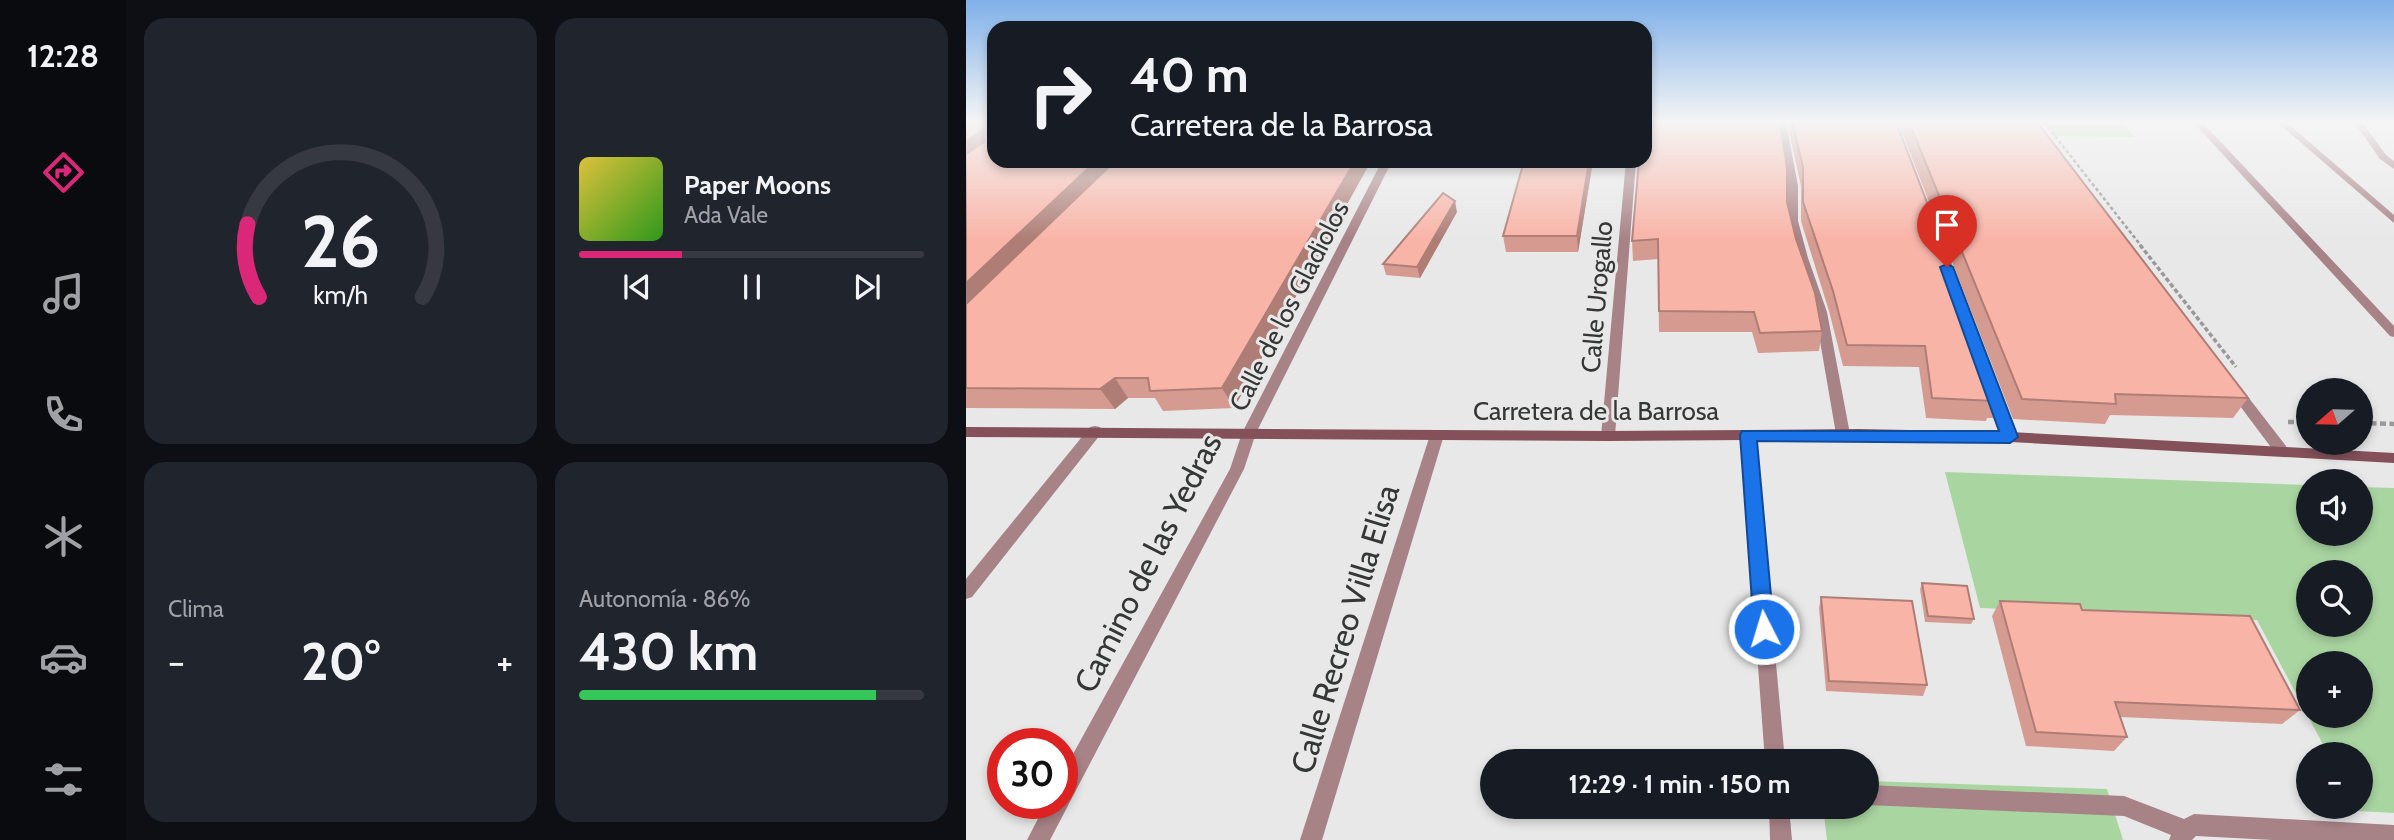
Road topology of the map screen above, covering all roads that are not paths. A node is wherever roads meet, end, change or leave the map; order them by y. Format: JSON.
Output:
{"nodes":[{"id":1,"x":1789,"y":161,"type":"edge"},
{"id":2,"x":2234,"y":161,"type":"edge"},
{"id":3,"x":2326,"y":161,"type":"edge"},
{"id":4,"x":1383,"y":168,"type":"edge"},
{"id":5,"x":1630,"y":168,"type":"edge"},
{"id":6,"x":2394,"y":220,"type":"edge"},
{"id":7,"x":2394,"y":333,"type":"edge"},
{"id":8,"x":2222,"y":373,"type":"edge"},
{"id":9,"x":1986,"y":374,"type":"edge"},
{"id":10,"x":1095,"y":431,"type":"junction"},
{"id":11,"x":966,"y":432,"type":"edge"},
{"id":12,"x":1249,"y":433,"type":"junction"},
{"id":13,"x":1843,"y":434,"type":"junction"},
{"id":14,"x":1437,"y":435,"type":"junction"},
{"id":15,"x":1748,"y":435,"type":"junction"},
{"id":16,"x":1608,"y":436,"type":"junction"},
{"id":17,"x":2010,"y":437,"type":"junction"},
{"id":18,"x":2281,"y":450,"type":"junction"},
{"id":19,"x":2394,"y":458,"type":"edge"},
{"id":20,"x":966,"y":592,"type":"edge"},
{"id":21,"x":1774,"y":749,"type":"edge"},
{"id":22,"x":1078,"y":765,"type":"edge"},
{"id":23,"x":1879,"y":796,"type":"edge"},
{"id":24,"x":1049,"y":819,"type":"edge"},
{"id":25,"x":1780,"y":819,"type":"edge"},
{"id":26,"x":2183,"y":835,"type":"edge"},
{"id":27,"x":2394,"y":836,"type":"edge"},
{"id":28,"x":1038,"y":840,"type":"edge"},
{"id":29,"x":1311,"y":840,"type":"edge"},
{"id":30,"x":1781,"y":840,"type":"edge"}],
"edges":[{"from":1,"to":13,"type":"street"},
{"from":2,"to":7,"type":"street"},
{"from":3,"to":6,"type":"street"},
{"from":4,"to":12,"type":"street","name":"Calle de los Gladiolos"},
{"from":5,"to":16,"type":"street","name":"Calle Urogallo"},
{"from":8,"to":18,"type":"street"},
{"from":9,"to":17,"type":"street"},
{"from":10,"to":11,"type":"street","name":"Carretera de la Barrosa"},
{"from":10,"to":12,"type":"street","name":"Carretera de la Barrosa"},
{"from":10,"to":20,"type":"street"},
{"from":12,"to":14,"type":"street","name":"Carretera de la Barrosa"},
{"from":12,"to":22,"type":"street","name":"Camino de las Yedras"},
{"from":13,"to":15,"type":"street","name":"Carretera de la Barrosa"},
{"from":13,"to":17,"type":"street","name":"Carretera de la Barrosa"},
{"from":14,"to":16,"type":"street","name":"Carretera de la Barrosa"},
{"from":14,"to":29,"type":"street","name":"Calle Recreo Villa Elisa"},
{"from":15,"to":16,"type":"street","name":"Carretera de la Barrosa"},
{"from":15,"to":21,"type":"street"},
{"from":17,"to":18,"type":"street","name":"Carretera de la Barrosa"},
{"from":18,"to":19,"type":"street","name":"Carretera de la Barrosa"},
{"from":23,"to":26,"type":"street"},
{"from":24,"to":28,"type":"street"},
{"from":25,"to":30,"type":"street"},
{"from":26,"to":27,"type":"street"}]}
